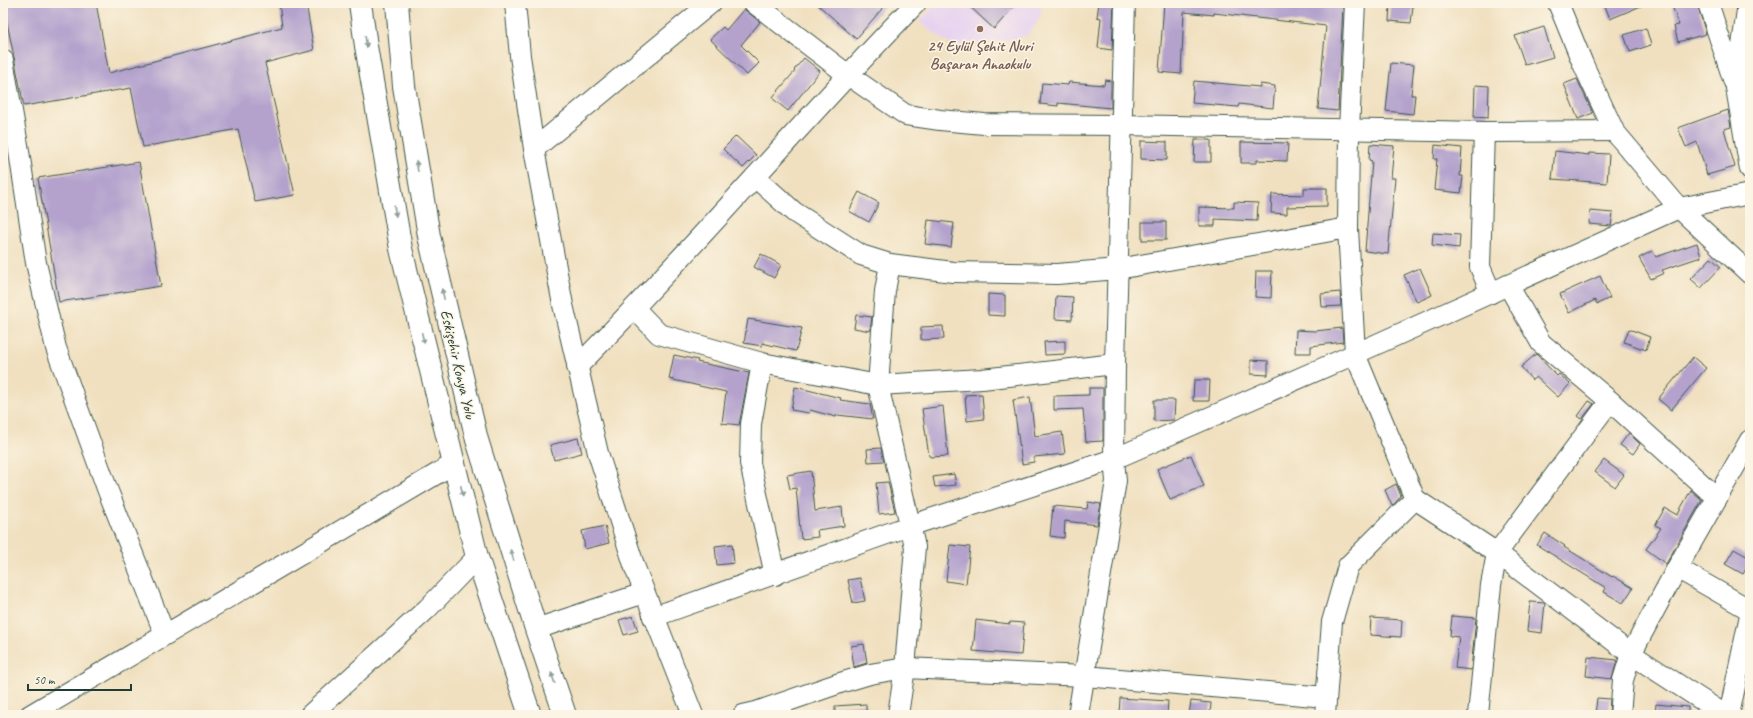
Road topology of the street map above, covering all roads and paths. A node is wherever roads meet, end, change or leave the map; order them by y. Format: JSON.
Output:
{"nodes":[{"id":1,"x":360,"y":3,"type":"edge"},
{"id":2,"x":397,"y":3,"type":"edge"},
{"id":3,"x":514,"y":3,"type":"edge"},
{"id":4,"x":711,"y":3,"type":"edge"},
{"id":5,"x":754,"y":3,"type":"edge"},
{"id":6,"x":916,"y":3,"type":"edge"},
{"id":7,"x":1125,"y":3,"type":"edge"},
{"id":8,"x":1355,"y":3,"type":"edge"},
{"id":9,"x":1558,"y":3,"type":"edge"},
{"id":10,"x":1708,"y":3,"type":"edge"},
{"id":11,"x":1748,"y":3,"type":"edge"},
{"id":12,"x":3,"y":60,"type":"edge"},
{"id":13,"x":848,"y":75,"type":"junction"},
{"id":14,"x":1743,"y":88,"type":"edge"},
{"id":15,"x":1121,"y":125,"type":"junction"},
{"id":16,"x":1349,"y":130,"type":"junction"},
{"id":17,"x":1614,"y":130,"type":"junction"},
{"id":18,"x":1484,"y":132,"type":"junction"},
{"id":19,"x":534,"y":148,"type":"junction"},
{"id":20,"x":1750,"y":169,"type":"edge"},
{"id":21,"x":755,"y":178,"type":"junction"},
{"id":22,"x":1750,"y":194,"type":"edge"},
{"id":23,"x":1679,"y":208,"type":"junction"},
{"id":24,"x":1348,"y":228,"type":"junction"},
{"id":25,"x":890,"y":264,"type":"junction"},
{"id":26,"x":1118,"y":269,"type":"junction"},
{"id":27,"x":1750,"y":274,"type":"edge"},
{"id":28,"x":1500,"y":289,"type":"junction"},
{"id":29,"x":635,"y":309,"type":"junction"},
{"id":30,"x":1355,"y":354,"type":"junction"},
{"id":31,"x":762,"y":363,"type":"junction"},
{"id":32,"x":1115,"y":364,"type":"junction"},
{"id":33,"x":578,"y":367,"type":"junction"},
{"id":34,"x":878,"y":385,"type":"junction"},
{"id":35,"x":1610,"y":400,"type":"junction"},
{"id":36,"x":1750,"y":440,"type":"edge"},
{"id":37,"x":1114,"y":460,"type":"junction"},
{"id":38,"x":455,"y":463,"type":"junction"},
{"id":39,"x":1717,"y":498,"type":"junction"},
{"id":40,"x":1415,"y":499,"type":"junction"},
{"id":41,"x":909,"y":526,"type":"junction"},
{"id":42,"x":1497,"y":553,"type":"junction"},
{"id":43,"x":477,"y":557,"type":"junction"},
{"id":44,"x":1677,"y":568,"type":"junction"},
{"id":45,"x":775,"y":575,"type":"junction"},
{"id":46,"x":644,"y":593,"type":"junction"},
{"id":47,"x":1750,"y":610,"type":"edge"},
{"id":48,"x":1750,"y":615,"type":"edge"},
{"id":49,"x":654,"y":617,"type":"junction"},
{"id":50,"x":536,"y":629,"type":"junction"},
{"id":51,"x":165,"y":635,"type":"junction"},
{"id":52,"x":1631,"y":654,"type":"junction"},
{"id":53,"x":905,"y":668,"type":"junction"},
{"id":54,"x":1085,"y":676,"type":"junction"},
{"id":55,"x":1326,"y":706,"type":"edge"},
{"id":56,"x":30,"y":715,"type":"edge"},
{"id":57,"x":310,"y":715,"type":"edge"},
{"id":58,"x":530,"y":715,"type":"edge"},
{"id":59,"x":565,"y":715,"type":"edge"},
{"id":60,"x":693,"y":715,"type":"edge"},
{"id":61,"x":743,"y":715,"type":"edge"},
{"id":62,"x":898,"y":715,"type":"edge"},
{"id":63,"x":1078,"y":715,"type":"edge"},
{"id":64,"x":1478,"y":715,"type":"edge"},
{"id":65,"x":1620,"y":715,"type":"edge"},
{"id":66,"x":1725,"y":715,"type":"edge"},
{"id":67,"x":1730,"y":715,"type":"edge"}],
"edges":[{"from":1,"to":38,"type":"highway","one_way":true},
{"from":50,"to":2,"type":"highway","name":"Eskişehir Konya Yolu","one_way":true},
{"from":3,"to":19,"type":"street"},
{"from":4,"to":19,"type":"street"},
{"from":5,"to":13,"type":"street"},
{"from":6,"to":13,"type":"street"},
{"from":7,"to":15,"type":"street"},
{"from":8,"to":16,"type":"street"},
{"from":9,"to":17,"type":"street"},
{"from":10,"to":14,"type":"street"},
{"from":11,"to":14,"type":"street"},
{"from":12,"to":51,"type":"street"},
{"from":13,"to":15,"type":"street"},
{"from":13,"to":21,"type":"street"},
{"from":14,"to":20,"type":"street"},
{"from":15,"to":16,"type":"street"},
{"from":15,"to":26,"type":"street"},
{"from":16,"to":18,"type":"street"},
{"from":16,"to":24,"type":"street"},
{"from":17,"to":18,"type":"street"},
{"from":17,"to":23,"type":"street"},
{"from":18,"to":28,"type":"street"},
{"from":19,"to":33,"type":"street"},
{"from":21,"to":25,"type":"street"},
{"from":21,"to":29,"type":"street"},
{"from":22,"to":23,"type":"street"},
{"from":23,"to":27,"type":"street"},
{"from":23,"to":28,"type":"street"},
{"from":24,"to":26,"type":"street"},
{"from":24,"to":30,"type":"street"},
{"from":25,"to":26,"type":"street"},
{"from":25,"to":34,"type":"street"},
{"from":26,"to":32,"type":"street"},
{"from":28,"to":30,"type":"street"},
{"from":28,"to":35,"type":"street"},
{"from":29,"to":31,"type":"street"},
{"from":29,"to":33,"type":"street"},
{"from":30,"to":37,"type":"street"},
{"from":30,"to":40,"type":"street"},
{"from":31,"to":34,"type":"street"},
{"from":31,"to":45,"type":"street"},
{"from":32,"to":34,"type":"street"},
{"from":32,"to":37,"type":"street"},
{"from":33,"to":46,"type":"street"},
{"from":34,"to":41,"type":"street"},
{"from":35,"to":39,"type":"street"},
{"from":35,"to":42,"type":"street"},
{"from":36,"to":39,"type":"street"},
{"from":37,"to":41,"type":"street"},
{"from":37,"to":54,"type":"street"},
{"from":38,"to":43,"type":"highway","one_way":true},
{"from":38,"to":51,"type":"street"},
{"from":39,"to":44,"type":"street"},
{"from":40,"to":42,"type":"street"},
{"from":40,"to":55,"type":"street"},
{"from":41,"to":45,"type":"street"},
{"from":41,"to":53,"type":"street"},
{"from":42,"to":52,"type":"street"},
{"from":42,"to":64,"type":"street"},
{"from":43,"to":57,"type":"street"},
{"from":43,"to":58,"type":"highway"},
{"from":44,"to":47,"type":"street"},
{"from":44,"to":52,"type":"street"},
{"from":45,"to":49,"type":"street"},
{"from":46,"to":49,"type":"street"},
{"from":46,"to":50,"type":"street"},
{"from":48,"to":67,"type":"street"},
{"from":49,"to":60,"type":"street"},
{"from":59,"to":50,"type":"highway","name":"Eskişehir Konya Yolu","one_way":true},
{"from":51,"to":56,"type":"street"},
{"from":52,"to":65,"type":"street"},
{"from":52,"to":66,"type":"street"},
{"from":53,"to":54,"type":"street"},
{"from":53,"to":61,"type":"street"},
{"from":53,"to":62,"type":"street"},
{"from":54,"to":55,"type":"street"},
{"from":54,"to":63,"type":"street"}]}
